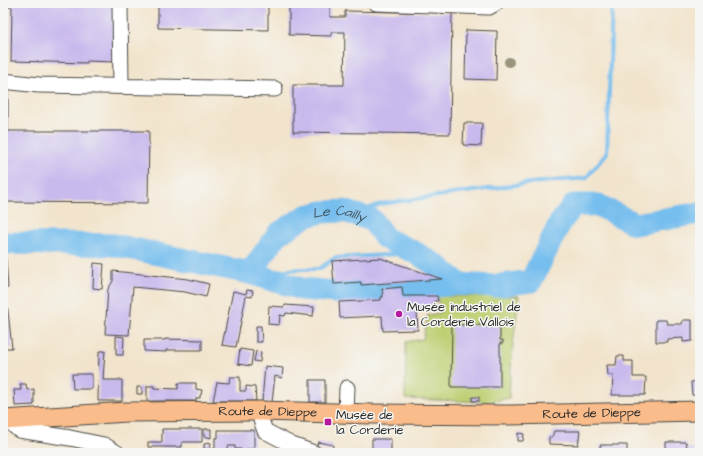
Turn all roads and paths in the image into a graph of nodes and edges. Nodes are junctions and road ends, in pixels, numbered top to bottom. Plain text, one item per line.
1 (120, 3) edge
2 (376, 3) edge
3 (496, 3) edge
4 (3, 81) edge
5 (121, 86) junction
6 (275, 89) dead end
7 (347, 388) dead end
8 (260, 411) junction
9 (700, 411) edge
10 (346, 413) junction
11 (5, 420) edge
12 (117, 453) edge
13 (314, 453) edge

1 - 5 street
2 - 3 street
4 - 5 street
5 - 6 street
7 - 10 street
8 - 10 main road, Route de Dieppe
8 - 11 main road, Route de Dieppe
8 - 13 street
9 - 10 main road, Route de Dieppe
11 - 12 street

